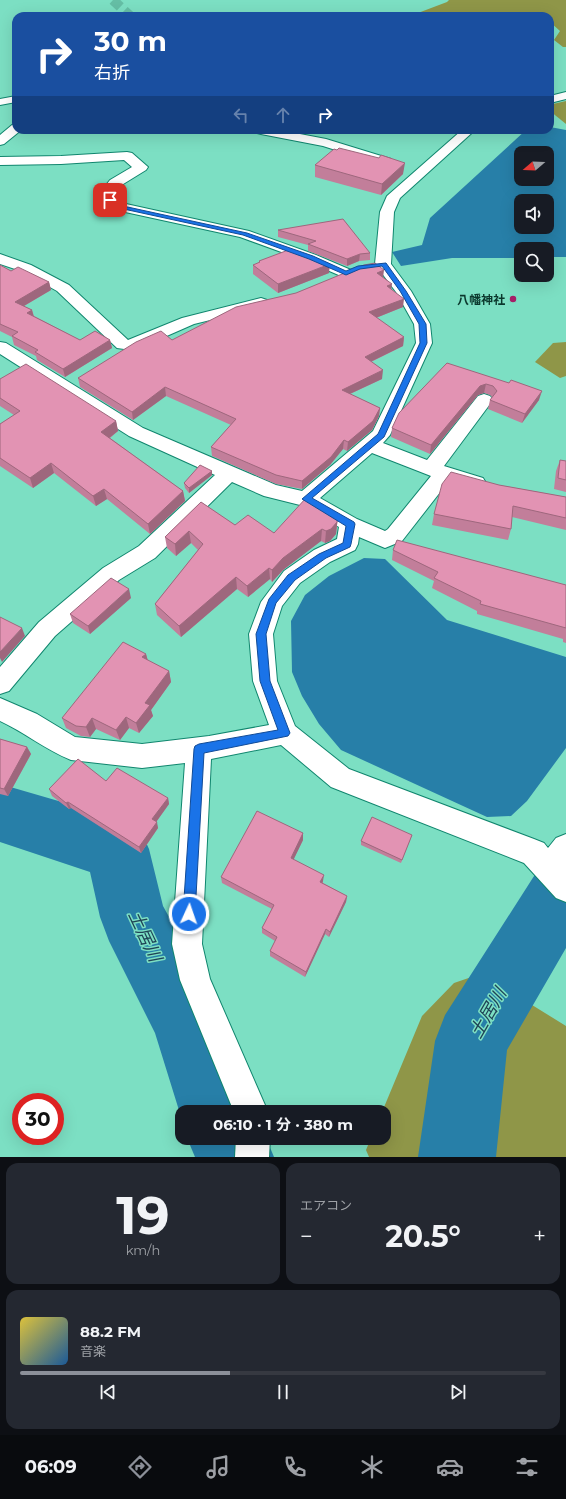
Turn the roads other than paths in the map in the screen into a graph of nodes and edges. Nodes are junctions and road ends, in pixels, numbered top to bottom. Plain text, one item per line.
1 (566, 95) edge
2 (554, 99) edge
3 (12, 100) edge
4 (0, 102) edge
5 (12, 131) edge
6 (281, 134) edge
7 (463, 134) edge
8 (0, 141) edge
9 (2, 164) edge
10 (409, 170) junction
11 (0, 259) edge
12 (365, 268) junction
13 (325, 282) edge
14 (274, 300) edge
15 (131, 345) junction
16 (0, 347) edge
17 (111, 358) edge
18 (484, 400) dead end
19 (369, 445) junction
20 (437, 472) junction
21 (229, 473) junction
22 (496, 488) edge
23 (306, 499) junction
24 (350, 524) junction
25 (0, 684) edge
26 (0, 709) edge
27 (285, 733) junction
28 (199, 749) junction
29 (566, 848) edge
30 (557, 878) edge
31 (249, 1105) edge
32 (253, 1145) edge
33 (252, 1157) edge

1 - 2 street
3 - 4 street
5 - 8 street
6 - 10 street
7 - 10 street
9 - 12 street
10 - 12 street
11 - 15 street
12 - 13 street
12 - 19 street
14 - 15 street
15 - 17 street
16 - 21 street
18 - 20 street
19 - 20 street
19 - 23 street
20 - 22 street
20 - 24 street
21 - 23 street
21 - 25 street
23 - 24 street
24 - 27 street
26 - 28 street
27 - 28 street
27 - 30 street
28 - 31 street
29 - 30 street
32 - 33 street

